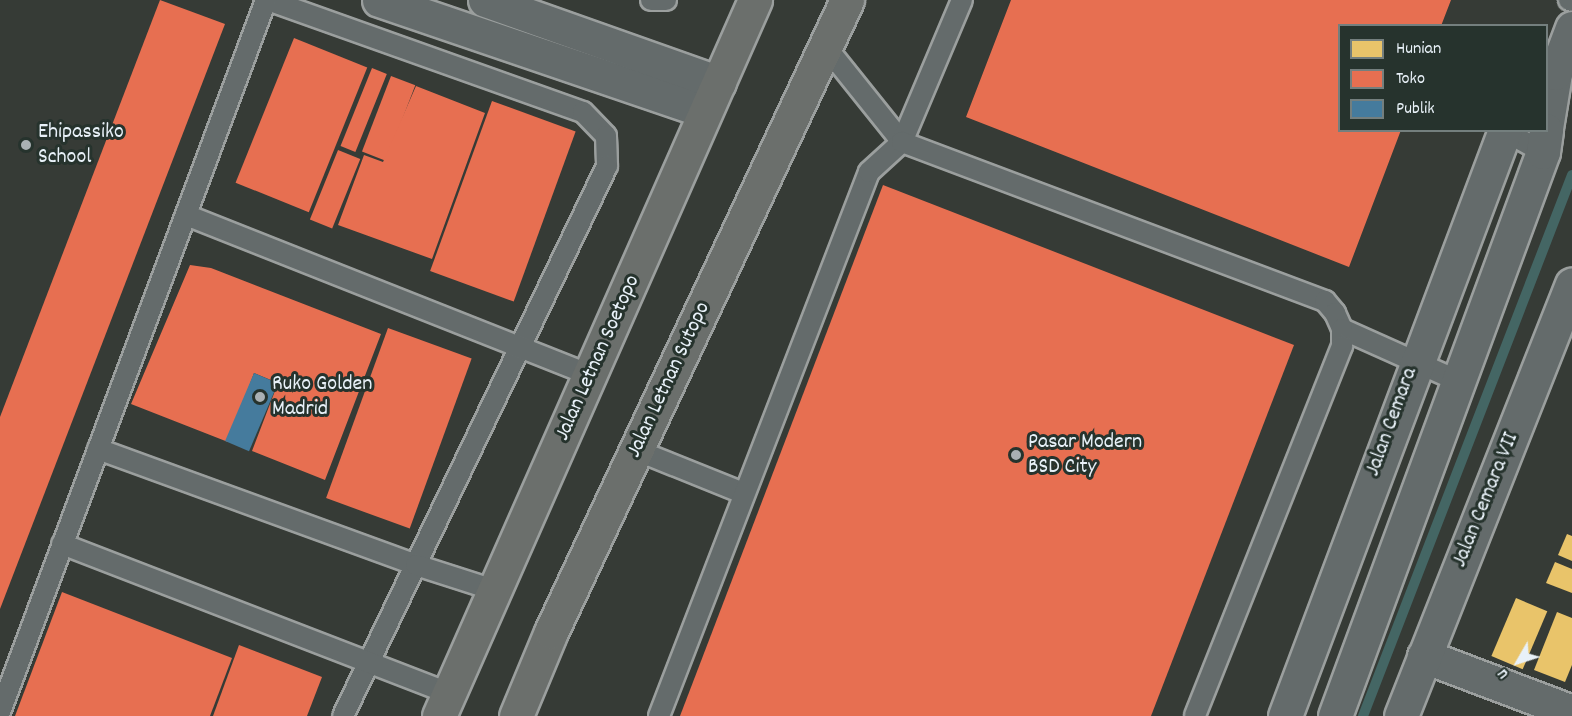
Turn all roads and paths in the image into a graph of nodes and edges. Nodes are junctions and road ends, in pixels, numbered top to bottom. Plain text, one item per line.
1 (267, 0) edge
2 (379, 0) edge
3 (485, 0) edge
4 (651, 0) edge
5 (666, 0) edge
6 (755, 0) edge
7 (847, 0) edge
8 (962, 0) edge
9 (1572, 28) edge
10 (826, 46) junction
11 (1551, 78) edge
12 (712, 97) junction
13 (1548, 108) edge
14 (1504, 132) edge
15 (1511, 132) edge
16 (1545, 137) edge
17 (902, 142) junction
18 (186, 215) junction
19 (1572, 285) edge
20 (1342, 329) junction
21 (521, 345) junction
22 (1416, 359) junction
23 (591, 375) junction
24 (1458, 381) junction
25 (98, 449) junction
26 (636, 450) junction
27 (743, 493) junction
28 (63, 544) junction
29 (416, 565) junction
30 (494, 590) junction
31 (1424, 656) junction
32 (368, 664) junction
33 (444, 704) edge
34 (0, 712) edge
35 (1572, 712) edge
36 (343, 716) edge
37 (516, 716) edge
38 (659, 716) edge
39 (1195, 716) edge
40 (1285, 716) edge
41 (1335, 716) edge
42 (1401, 716) edge

1 - 18 lane
1 - 21 lane
2 - 12 street
3 - 12 street
4 - 5 lane
6 - 12 main road, Jalan Letnan Soetopo
7 - 10 main road
8 - 17 lane
9 - 11 street
10 - 17 lane
10 - 26 main road, Jalan Letnan Sutopo
11 - 13 street
12 - 23 main road, Jalan Letnan Soetopo
14 - 22 street, Jalan Cemara
15 - 16 lane
16 - 24 street
17 - 20 lane
17 - 27 lane
18 - 21 lane
18 - 25 lane
19 - 31 street, Jalan Cemara VII
20 - 22 lane
20 - 39 lane
21 - 23 lane
21 - 29 lane
22 - 24 lane
22 - 40 street, Jalan Cemara
23 - 30 main road, Jalan Letnan Soetopo
24 - 41 street
25 - 28 lane
25 - 29 lane
26 - 27 lane
26 - 37 main road, Jalan Letnan Sutopo
27 - 38 lane
28 - 32 lane
28 - 34 lane
29 - 30 lane
29 - 32 lane
30 - 33 main road, Jalan Letnan Soetopo
31 - 35 street
31 - 42 street, Jalan Cemara VII
32 - 33 lane
32 - 36 lane

